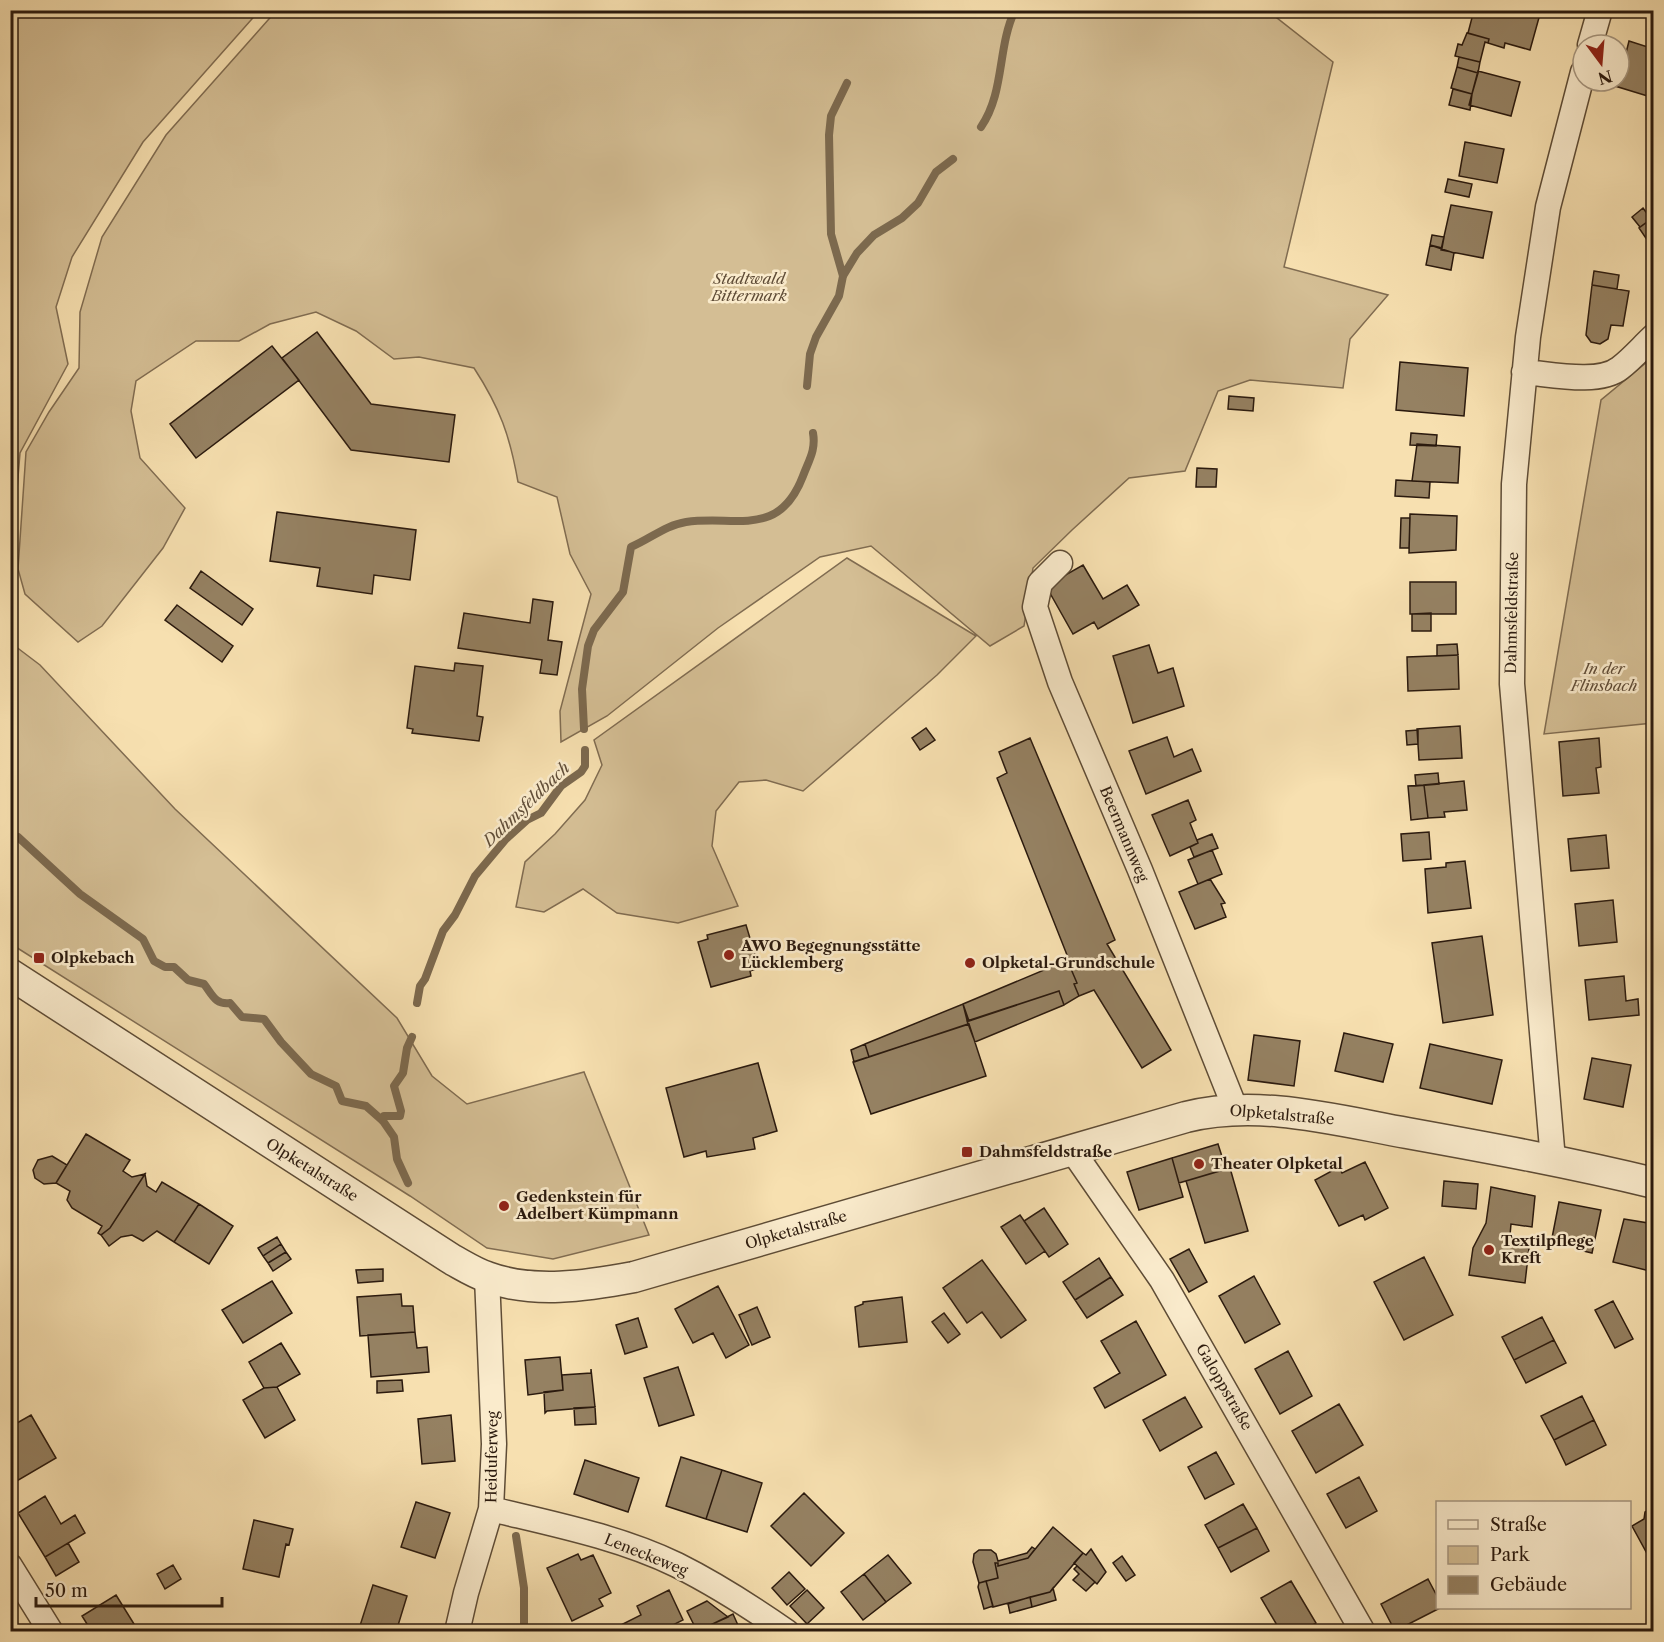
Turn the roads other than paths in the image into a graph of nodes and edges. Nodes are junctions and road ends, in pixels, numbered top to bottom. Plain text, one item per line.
1 (1600, 10) edge
2 (1593, 33) edge
3 (1578, 93) edge
4 (1653, 336) edge
5 (1524, 372) junction
6 (1060, 563) dead end
7 (10, 974) edge
8 (1234, 1108) junction
9 (1072, 1150) junction
10 (1553, 1160) junction
11 (1653, 1183) edge
12 (487, 1277) junction
13 (491, 1509) junction
14 (10, 1566) edge
15 (51, 1632) edge
16 (457, 1632) edge
17 (787, 1632) edge
18 (1363, 1632) edge

1 - 2 street
3 - 5 street, Dahmsfeldstraße
4 - 5 street
5 - 10 street, Dahmsfeldstraße
6 - 8 street, Beermannweg
7 - 12 street, Olpketalstraße
8 - 9 street, Olpketalstraße
8 - 10 street, Olpketalstraße
9 - 12 street, Olpketalstraße
9 - 18 street, Galoppstraße
10 - 11 street, Olpketalstraße
12 - 13 street, Heiduferweg
13 - 16 street, Heiduferweg
13 - 17 street, Leneckeweg
14 - 15 street

